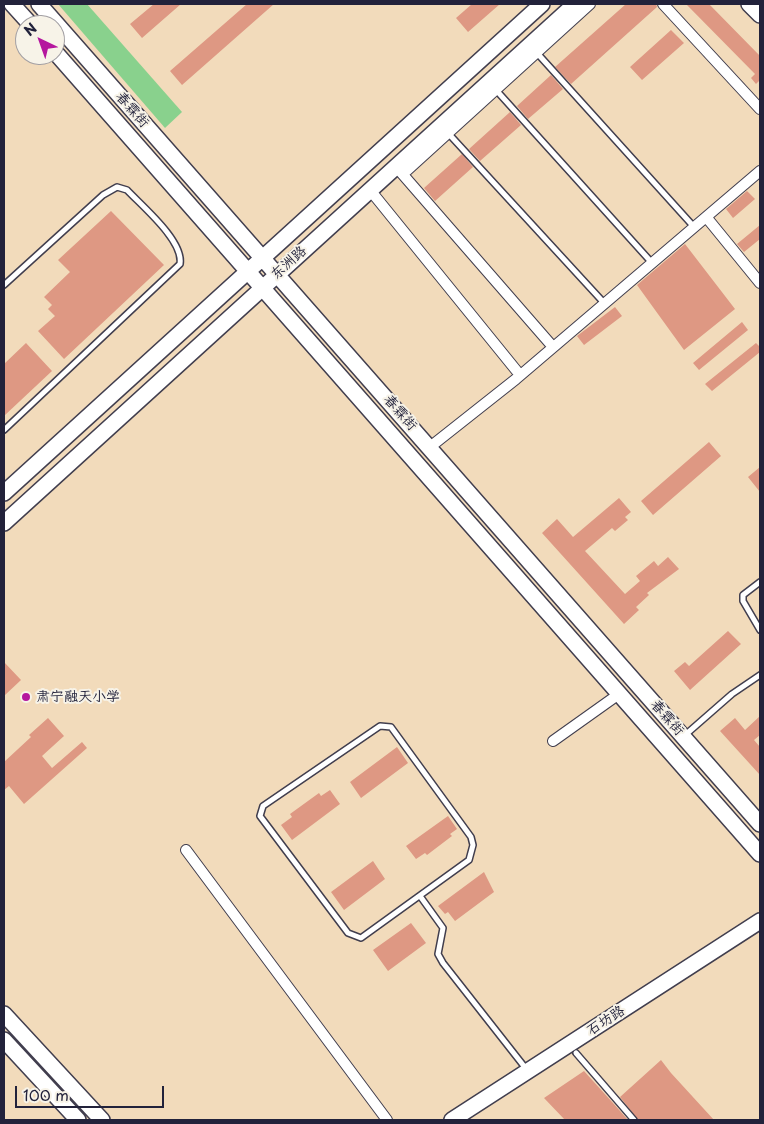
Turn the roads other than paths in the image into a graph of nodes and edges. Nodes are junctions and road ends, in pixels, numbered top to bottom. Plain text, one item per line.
1 (12, 4) edge
2 (39, 4) edge
3 (542, 4) edge
4 (575, 4) edge
5 (590, 4) edge
6 (663, 4) edge
7 (749, 4) edge
8 (22, 15) edge
9 (760, 15) edge
10 (536, 52) junction
11 (65, 63) edge
12 (496, 89) junction
13 (760, 109) edge
14 (448, 133) junction
15 (399, 170) junction
16 (760, 171) edge
17 (370, 190) junction
18 (707, 218) junction
19 (695, 228) junction
20 (263, 258) junction
21 (653, 264) junction
22 (248, 272) junction
23 (277, 274) junction
24 (760, 283) edge
25 (4, 285) edge
26 (262, 288) junction
27 (605, 304) junction
28 (553, 347) junction
29 (520, 375) junction
30 (4, 430) edge
31 (430, 447) junction
32 (4, 493) edge
33 (4, 523) edge
34 (760, 582) edge
35 (760, 630) edge
36 (760, 675) edge
37 (620, 694) junction
38 (683, 736) junction
39 (553, 741) dead end
40 (760, 824) edge
41 (186, 850) dead end
42 (760, 854) edge
43 (420, 896) junction
44 (760, 921) edge
45 (760, 934) edge
46 (4, 1014) edge
47 (4, 1040) edge
48 (576, 1053) junction
49 (528, 1072) junction
50 (78, 1120) edge
51 (102, 1120) edge
52 (387, 1120) edge
53 (452, 1120) edge
54 (472, 1120) edge
55 (634, 1120) edge

1 - 8 street
2 - 20 street, 春霖街
3 - 20 street, 东洲路
4 - 15 street, 东洲路
5 - 10 street
6 - 13 street
7 - 9 street
10 - 12 street
10 - 19 lane
11 - 22 street, 春霖街
12 - 14 street
12 - 21 lane
14 - 15 street
14 - 27 lane
15 - 17 street, 东洲路
15 - 28 street
16 - 18 street
17 - 23 street, 东洲路
17 - 29 street
18 - 19 street
18 - 24 street
19 - 21 street
20 - 22 street, 东洲路
20 - 23 street, 春霖街
21 - 27 street
22 - 26 street, 春霖街
22 - 32 street, 东洲路
23 - 26 street, 东洲路
23 - 31 street, 春霖街
25 - 30 lane
26 - 33 street, 东洲路
26 - 37 street, 春霖街
27 - 28 street
28 - 29 street
29 - 31 street
31 - 38 street, 春霖街
34 - 35 lane
36 - 38 lane
37 - 39 street
37 - 42 street, 春霖街
38 - 40 street, 春霖街
41 - 52 street
43 - 43 lane
43 - 49 lane
44 - 49 street, 石坊路
45 - 48 street, 石坊路
46 - 51 street
47 - 50 street
48 - 54 street, 石坊路
48 - 55 lane
49 - 53 street, 石坊路

